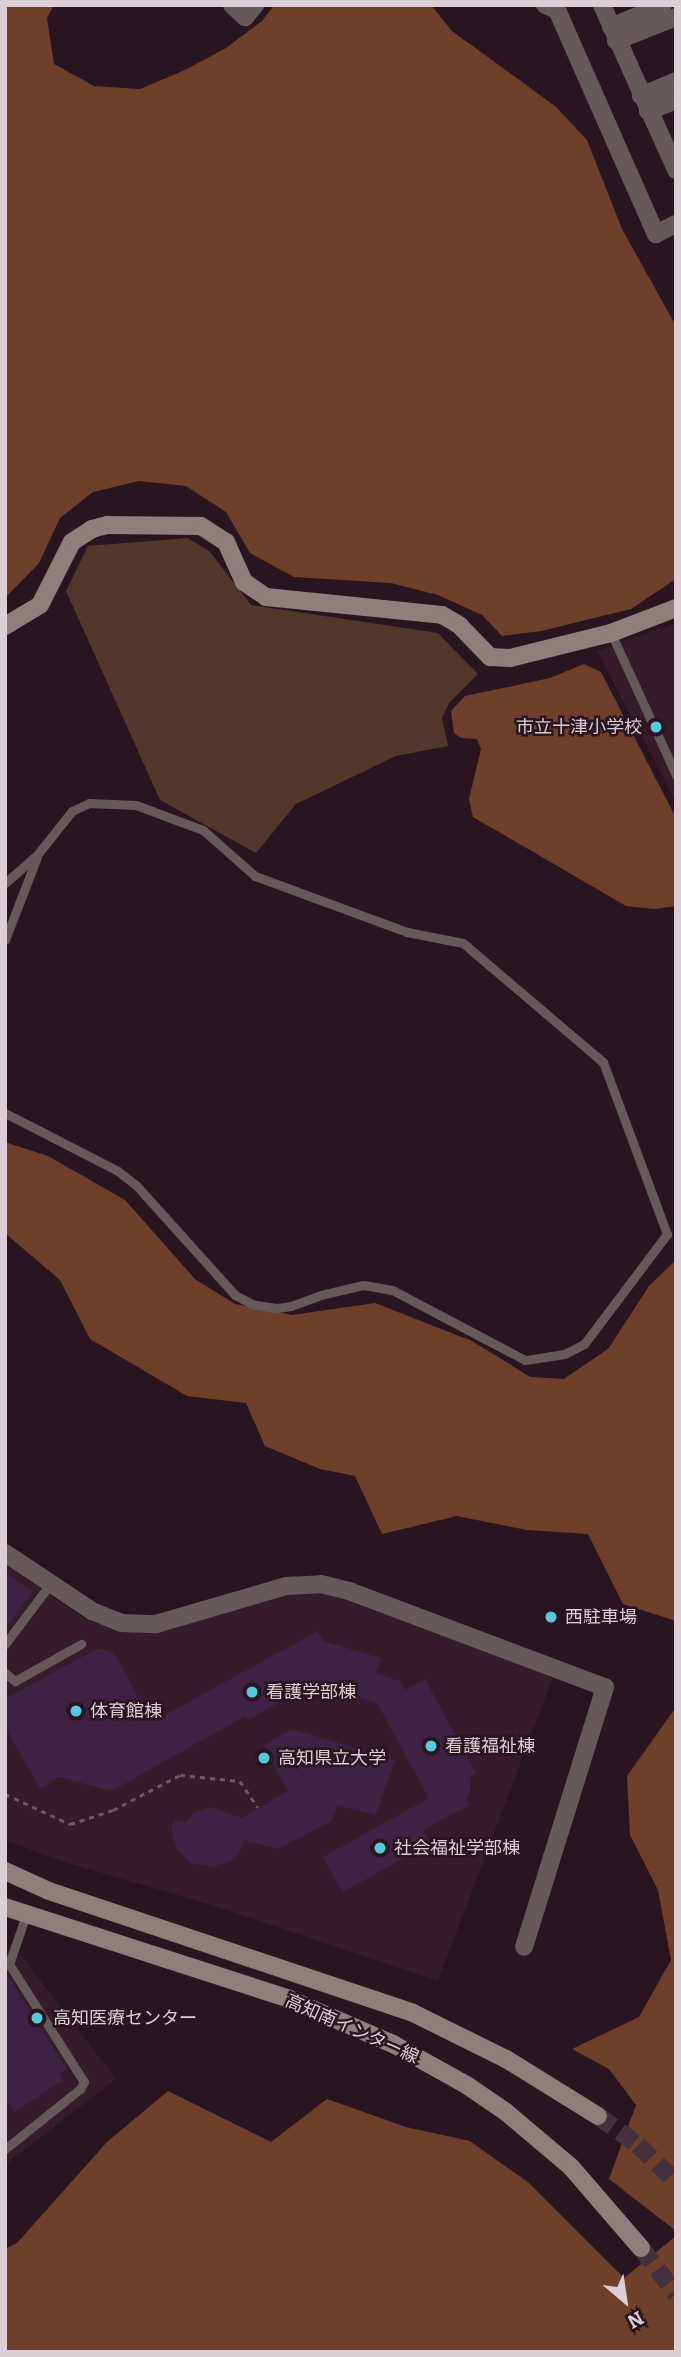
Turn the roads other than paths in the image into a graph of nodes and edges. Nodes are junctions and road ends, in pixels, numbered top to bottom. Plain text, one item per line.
1 (232, 5) edge
2 (255, 5) edge
3 (545, 5) edge
4 (602, 5) edge
5 (663, 5) edge
6 (676, 18) edge
7 (614, 34) junction
8 (676, 81) edge
9 (676, 100) edge
10 (644, 103) junction
11 (675, 167) edge
12 (676, 224) edge
13 (676, 608) edge
14 (5, 626) edge
15 (611, 633) junction
16 (676, 775) edge
17 (37, 856) junction
18 (5, 883) edge
19 (17, 903) junction
20 (5, 909) edge
21 (5, 940) edge
22 (5, 1113) edge
23 (5, 1553) edge
24 (51, 1583) junction
25 (5, 1644) edge
26 (81, 1644) dead end
27 (5, 1673) edge
28 (5, 1871) edge
29 (5, 1907) edge
30 (26, 1915) junction
31 (524, 1948) dead end
32 (598, 2116) tunnel mouth
33 (5, 2149) edge
34 (641, 2248) tunnel mouth

1 - 2 street
3 - 12 street
4 - 7 street
5 - 7 street
6 - 7 street
7 - 10 street
8 - 10 street
9 - 10 street
10 - 11 street
13 - 15 main road
14 - 15 main road
15 - 16 lane
17 - 18 lane
17 - 19 lane
17 - 22 lane
19 - 20 lane
19 - 21 lane
23 - 24 street
24 - 25 lane
24 - 31 street
26 - 27 lane
28 - 32 main road, 高知南インター線
29 - 30 main road, 高知南インター線
30 - 33 lane
30 - 34 main road, 高知南インター線

